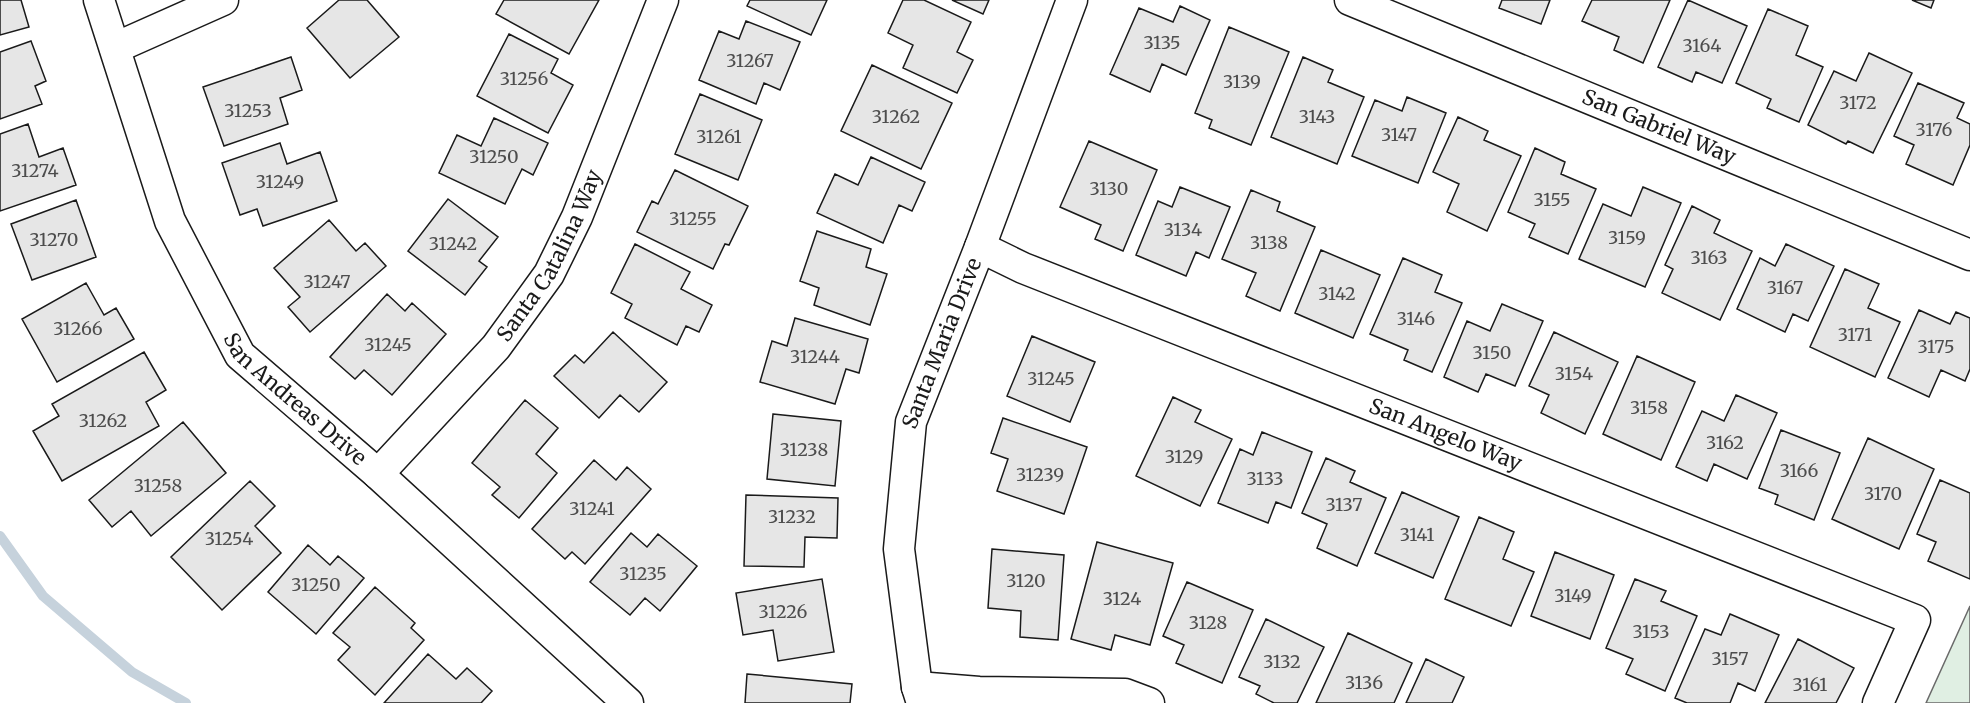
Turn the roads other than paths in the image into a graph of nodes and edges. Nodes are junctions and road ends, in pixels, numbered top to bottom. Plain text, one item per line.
1 (99, 0) edge
2 (223, 0) edge
3 (663, 0) edge
4 (1072, 0) edge
5 (1350, 0) edge
6 (115, 48) junction
7 (980, 247) junction
8 (1970, 255) edge
9 (378, 474) junction
10 (919, 695) edge
11 (628, 703) edge
12 (1149, 703) edge
13 (1878, 703) edge

1 - 6 street, San Andreas Drive
2 - 6 street
3 - 9 street, Santa Catalina Way
4 - 7 street, Santa Maria Drive
5 - 8 street, San Gabriel Way
6 - 9 street, San Andreas Drive
7 - 10 street, Santa Maria Drive
7 - 13 street, San Angelo Way
9 - 11 street, San Andreas Drive
10 - 12 street

